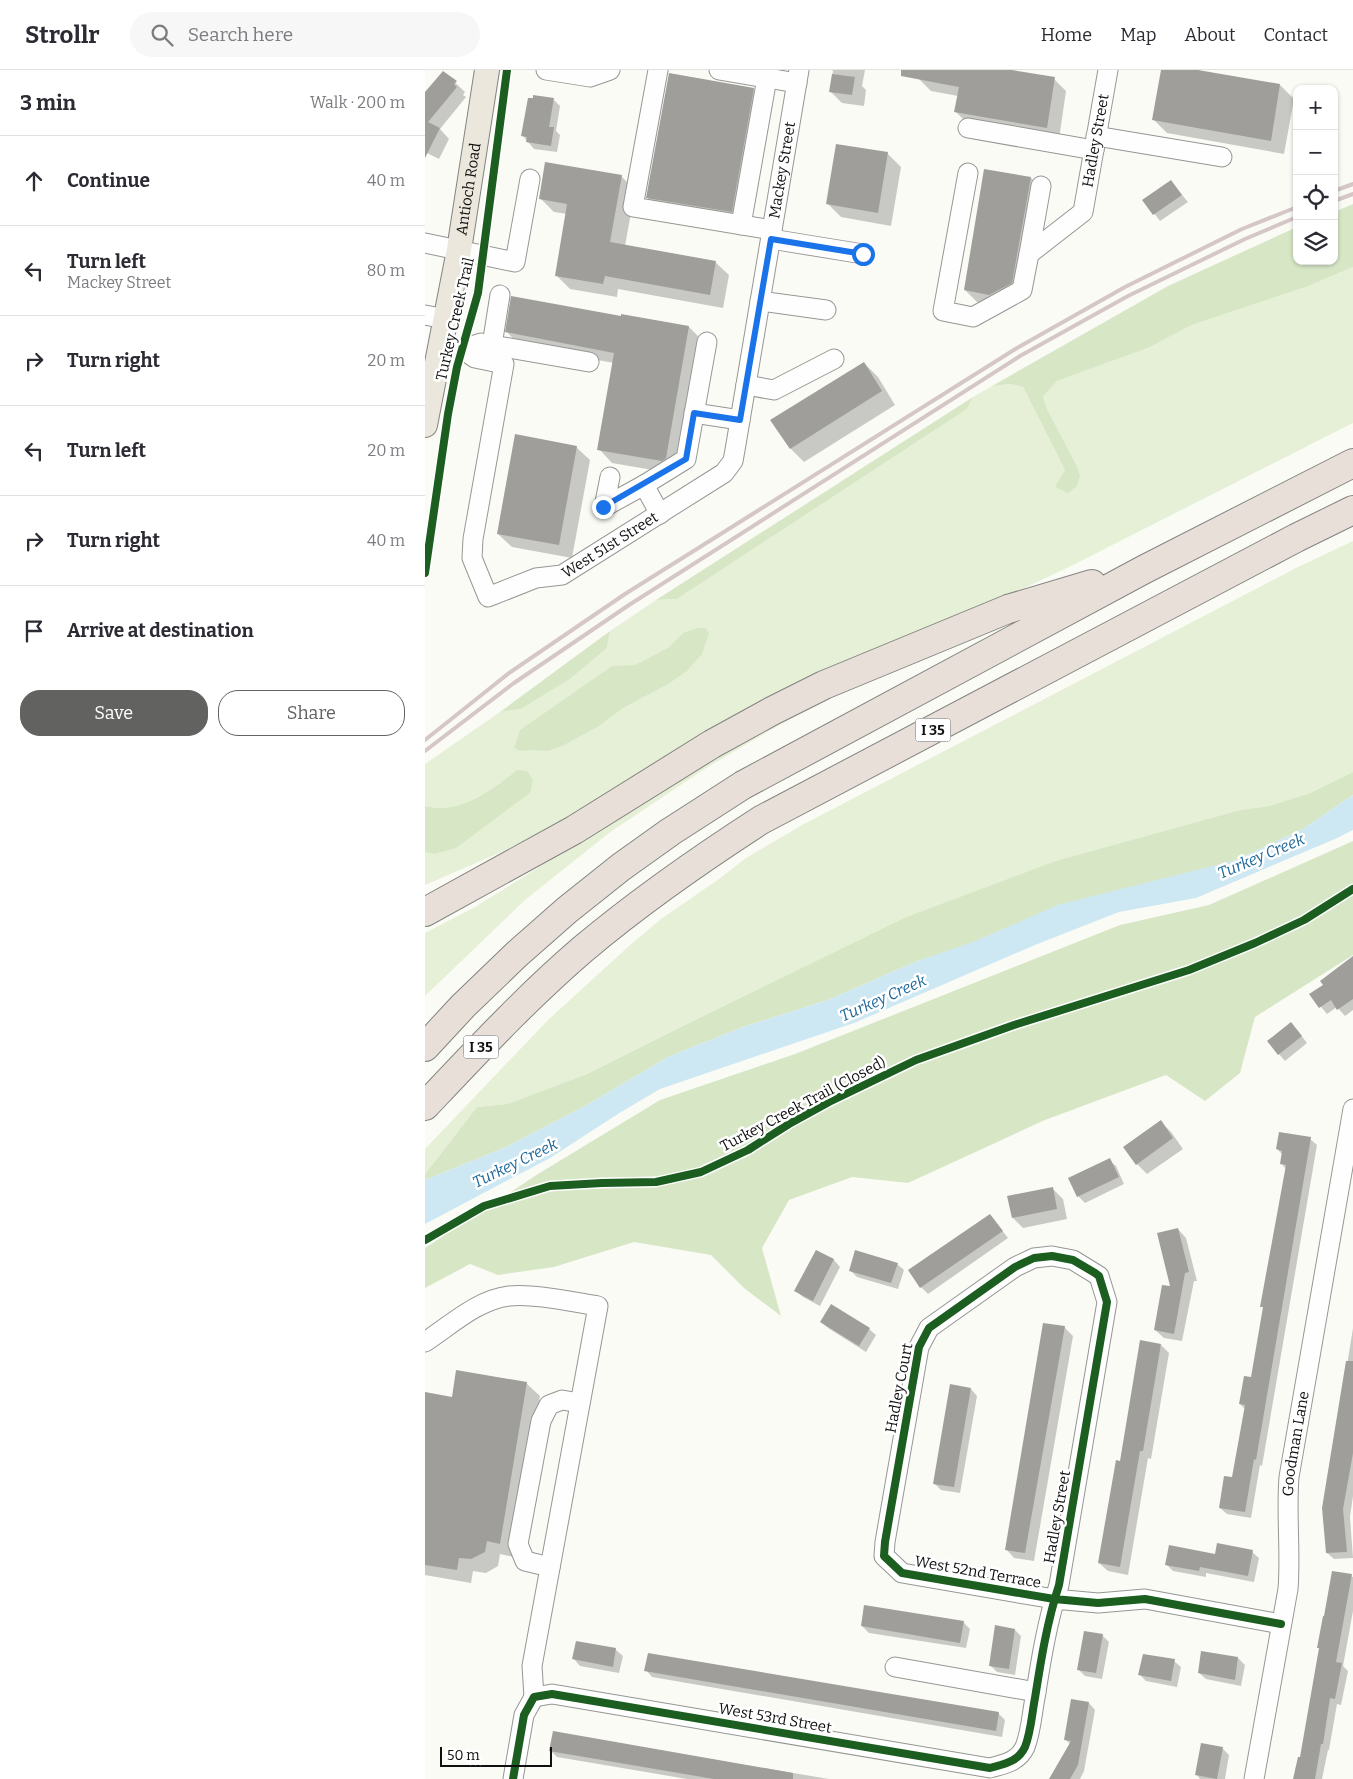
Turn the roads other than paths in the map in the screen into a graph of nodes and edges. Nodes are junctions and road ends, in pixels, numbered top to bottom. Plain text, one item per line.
1 (487, 70) edge
2 (546, 70) edge
3 (610, 70) edge
4 (658, 70) edge
5 (719, 70) edge
6 (1108, 70) edge
7 (798, 76) edge
8 (767, 78) junction
9 (968, 128) dead end
10 (1095, 143) junction
11 (1222, 157) dead end
12 (968, 173) dead end
13 (530, 179) dead end
14 (1041, 186) dead end
15 (741, 225) junction
16 (772, 234) junction
17 (425, 243) edge
18 (459, 250) junction
19 (863, 254) dead end
20 (1029, 254) junction
21 (500, 295) dead end
22 (760, 301) junction
23 (826, 310) dead end
24 (435, 317) edge
25 (707, 342) dead end
26 (492, 345) junction
27 (451, 347) junction
28 (834, 359) dead end
29 (589, 362) dead end
30 (746, 385) junction
31 (694, 413) junction
32 (740, 420) junction
33 (425, 425) edge
34 (1353, 462) edge
35 (724, 473) joint
36 (610, 476) dead end
37 (644, 485) junction
38 (1353, 510) edge
39 (660, 514) junction
40 (1145, 569) junction
41 (429, 907) edge
42 (431, 1040) edge
43 (425, 1106) edge
44 (1353, 1109) edge
45 (1095, 1273) joint
46 (425, 1342) edge
47 (580, 1403) junction
48 (884, 1556) joint
49 (551, 1566) junction
50 (1054, 1599) junction
51 (1281, 1624) junction
52 (895, 1667) dead end
53 (1036, 1692) junction
54 (535, 1697) junction
55 (1011, 1762) joint
56 (513, 1779) edge
57 (1254, 1779) edge

1 - 18 main road, Antioch Road
2 - 3 street
4 - 15 street
5 - 8 street
6 - 10 street, Hadley Street
7 - 8 street
7 - 16 street, Mackey Street
8 - 15 street
9 - 10 street
10 - 11 street
10 - 20 street, Hadley Street
12 - 20 street
13 - 18 street
14 - 20 street
15 - 16 street
16 - 19 street
16 - 22 street, Mackey Street
17 - 18 street
18 - 24 main road, Antioch Road
21 - 26 street
22 - 23 street
22 - 30 street, Mackey Street
24 - 27 main road, Antioch Road
25 - 31 street
26 - 27 street
26 - 29 street
27 - 33 main road, Antioch Road
27 - 39 street, West 51st Street
28 - 30 street
30 - 32 street, Mackey Street
31 - 32 street
31 - 37 street
32 - 35 street, Mackey Street
34 - 40 highway, I 35
35 - 39 street, West 51st Street
36 - 37 street
37 - 39 street
38 - 43 highway, I 35
40 - 41 highway
40 - 42 highway, I 35
44 - 51 street, Goodman Lane
45 - 48 street, Hadley Court
45 - 50 street, Hadley Street
46 - 47 street
47 - 49 street
47 - 49 street
48 - 50 street, West 52nd Terrace
49 - 54 street
50 - 51 street, West 52nd Terrace
50 - 53 street, Hadley Street
51 - 57 street, Goodman Lane
52 - 53 street
53 - 55 street, Hadley Street
54 - 55 street, West 53rd Street
54 - 56 street

